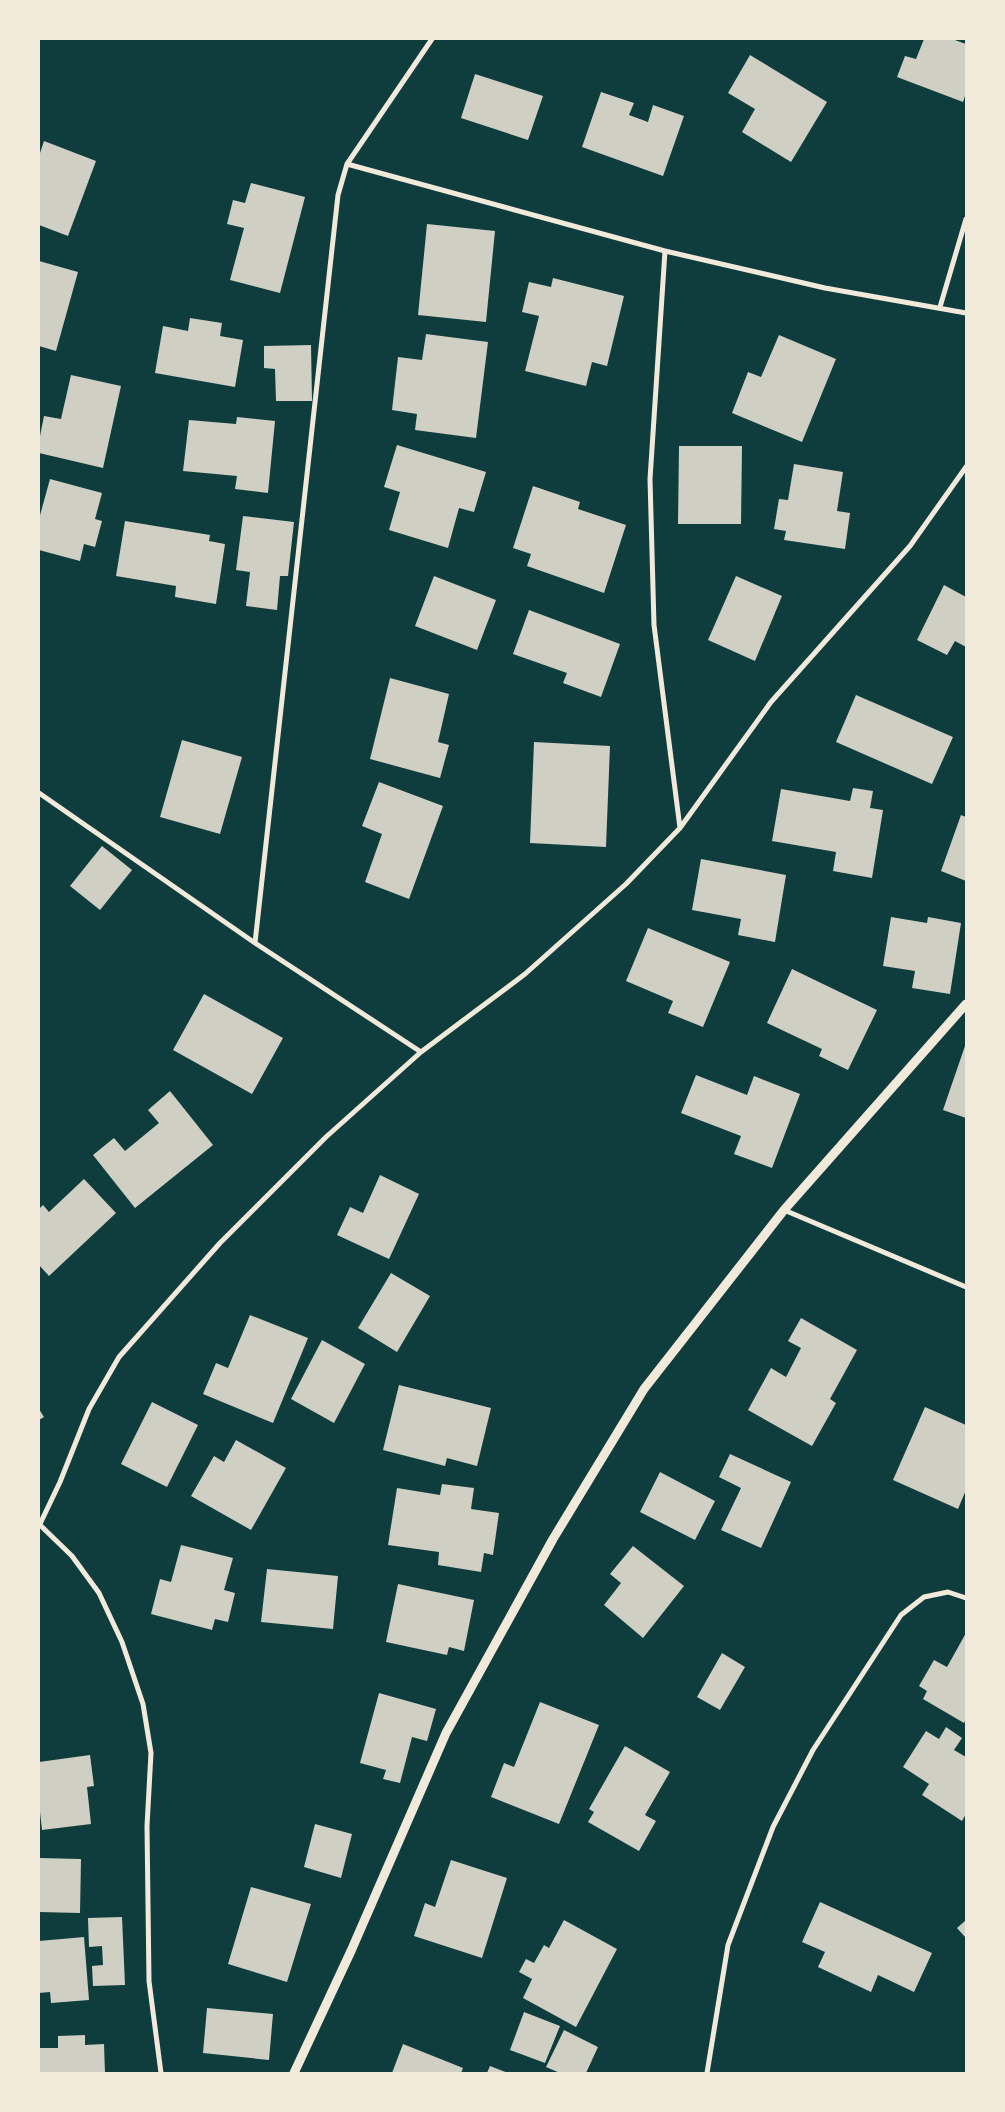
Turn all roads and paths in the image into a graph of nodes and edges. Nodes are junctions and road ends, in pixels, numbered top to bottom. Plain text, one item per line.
1 (432, 39) edge
2 (347, 164) junction
3 (966, 218) edge
4 (665, 251) junction
5 (940, 307) junction
6 (966, 313) edge
7 (966, 467) edge
8 (39, 793) edge
9 (680, 828) junction
10 (255, 943) junction
11 (966, 1004) edge
12 (421, 1052) junction
13 (784, 1210) junction
14 (966, 1287) edge
15 (39, 1526) edge
16 (966, 1598) edge
17 (161, 2073) edge
18 (294, 2073) edge
19 (706, 2073) edge

1 - 2 street
2 - 4 street
2 - 10 street
3 - 5 street
4 - 5 street
4 - 9 street
5 - 6 street
7 - 9 street
8 - 10 street
9 - 12 street
10 - 12 street
11 - 13 street
12 - 15 street
13 - 14 street
13 - 18 street
15 - 17 street
16 - 19 street

